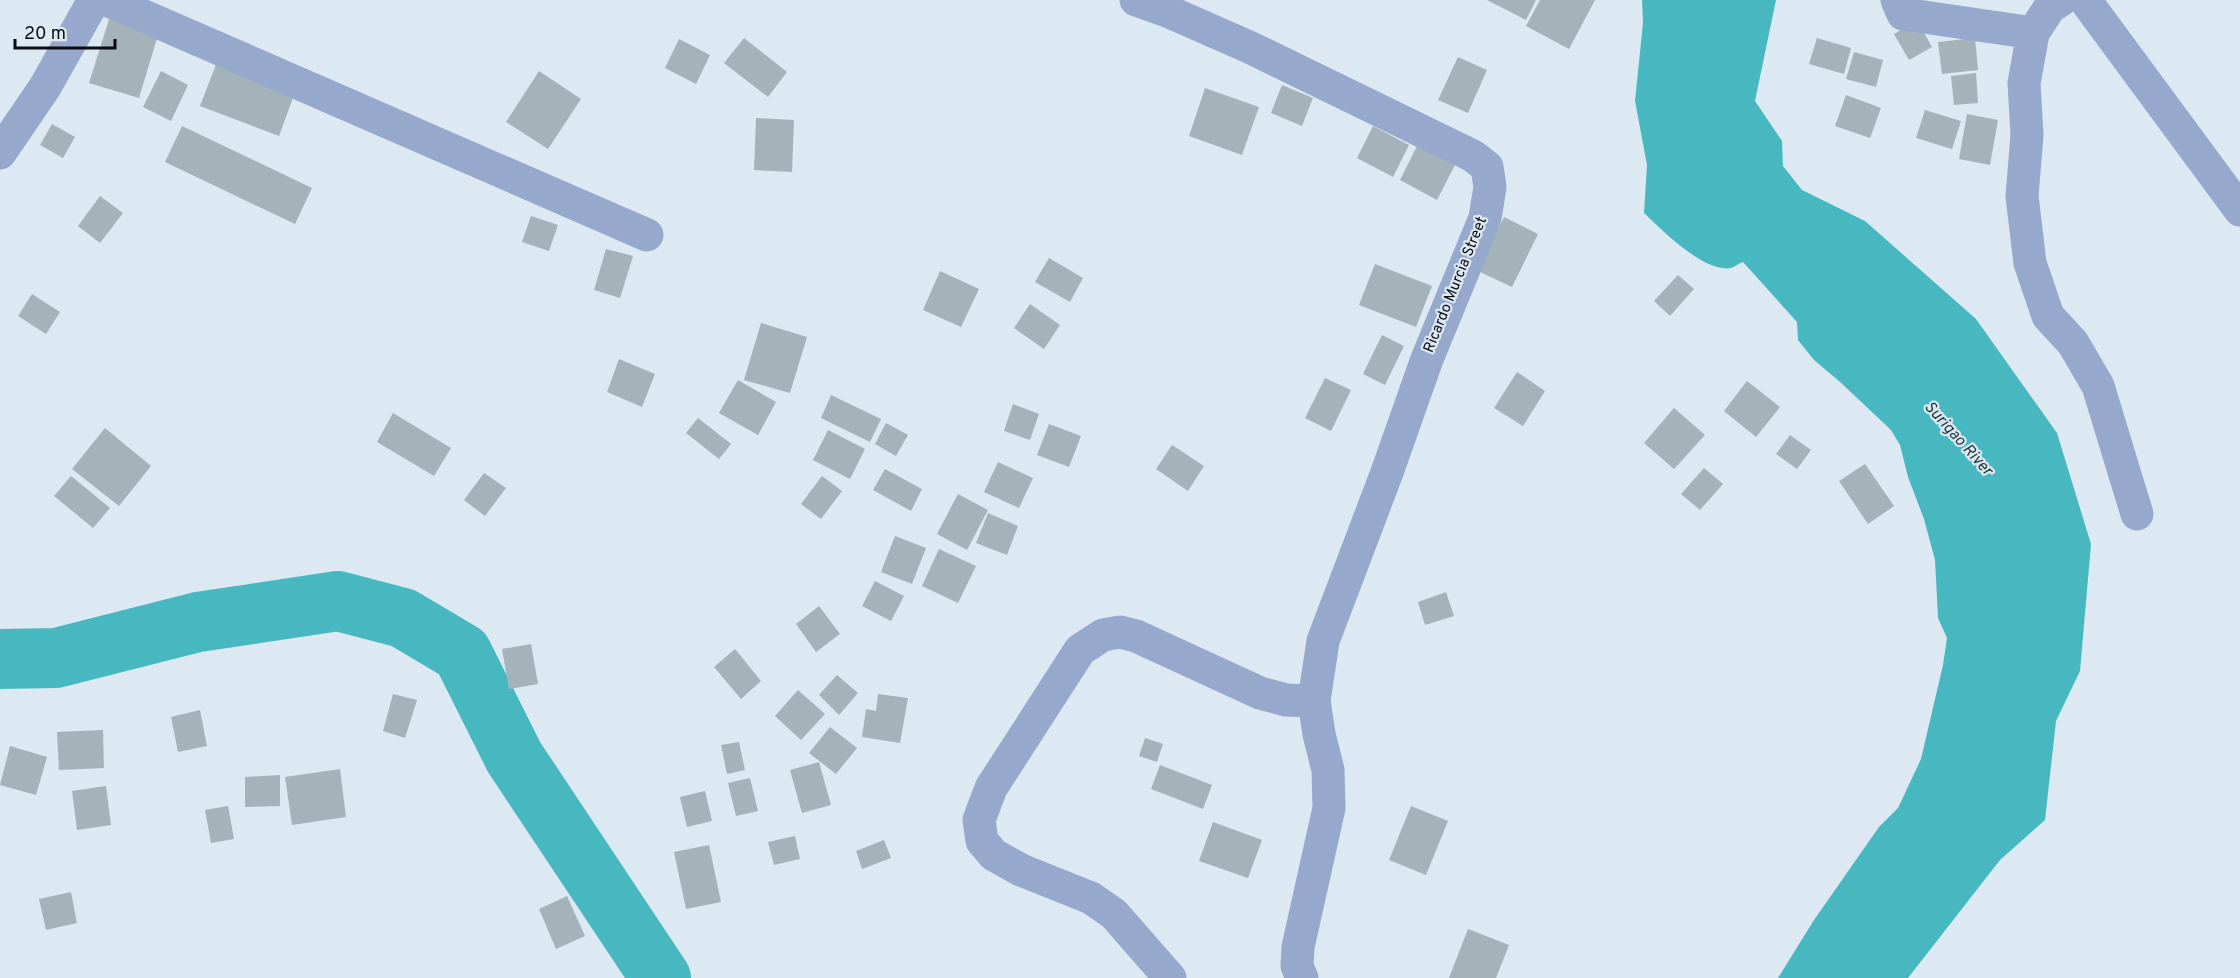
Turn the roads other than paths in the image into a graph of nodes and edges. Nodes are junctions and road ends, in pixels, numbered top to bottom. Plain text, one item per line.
1 (94, 0) edge
2 (107, 0) edge
3 (1136, 0) edge
4 (1897, 0) edge
5 (2061, 0) edge
6 (2085, 0) edge
7 (2033, 33) junction
8 (0, 153) edge
9 (2240, 210) edge
10 (647, 235) dead end
11 (2137, 514) dead end
12 (1314, 701) junction
13 (1170, 978) edge
14 (1302, 978) edge

1 - 8 street
2 - 10 street
3 - 12 street, Ricardo Murcia Street
4 - 7 street
5 - 7 street
6 - 9 street
7 - 11 street
12 - 13 street
12 - 14 street

